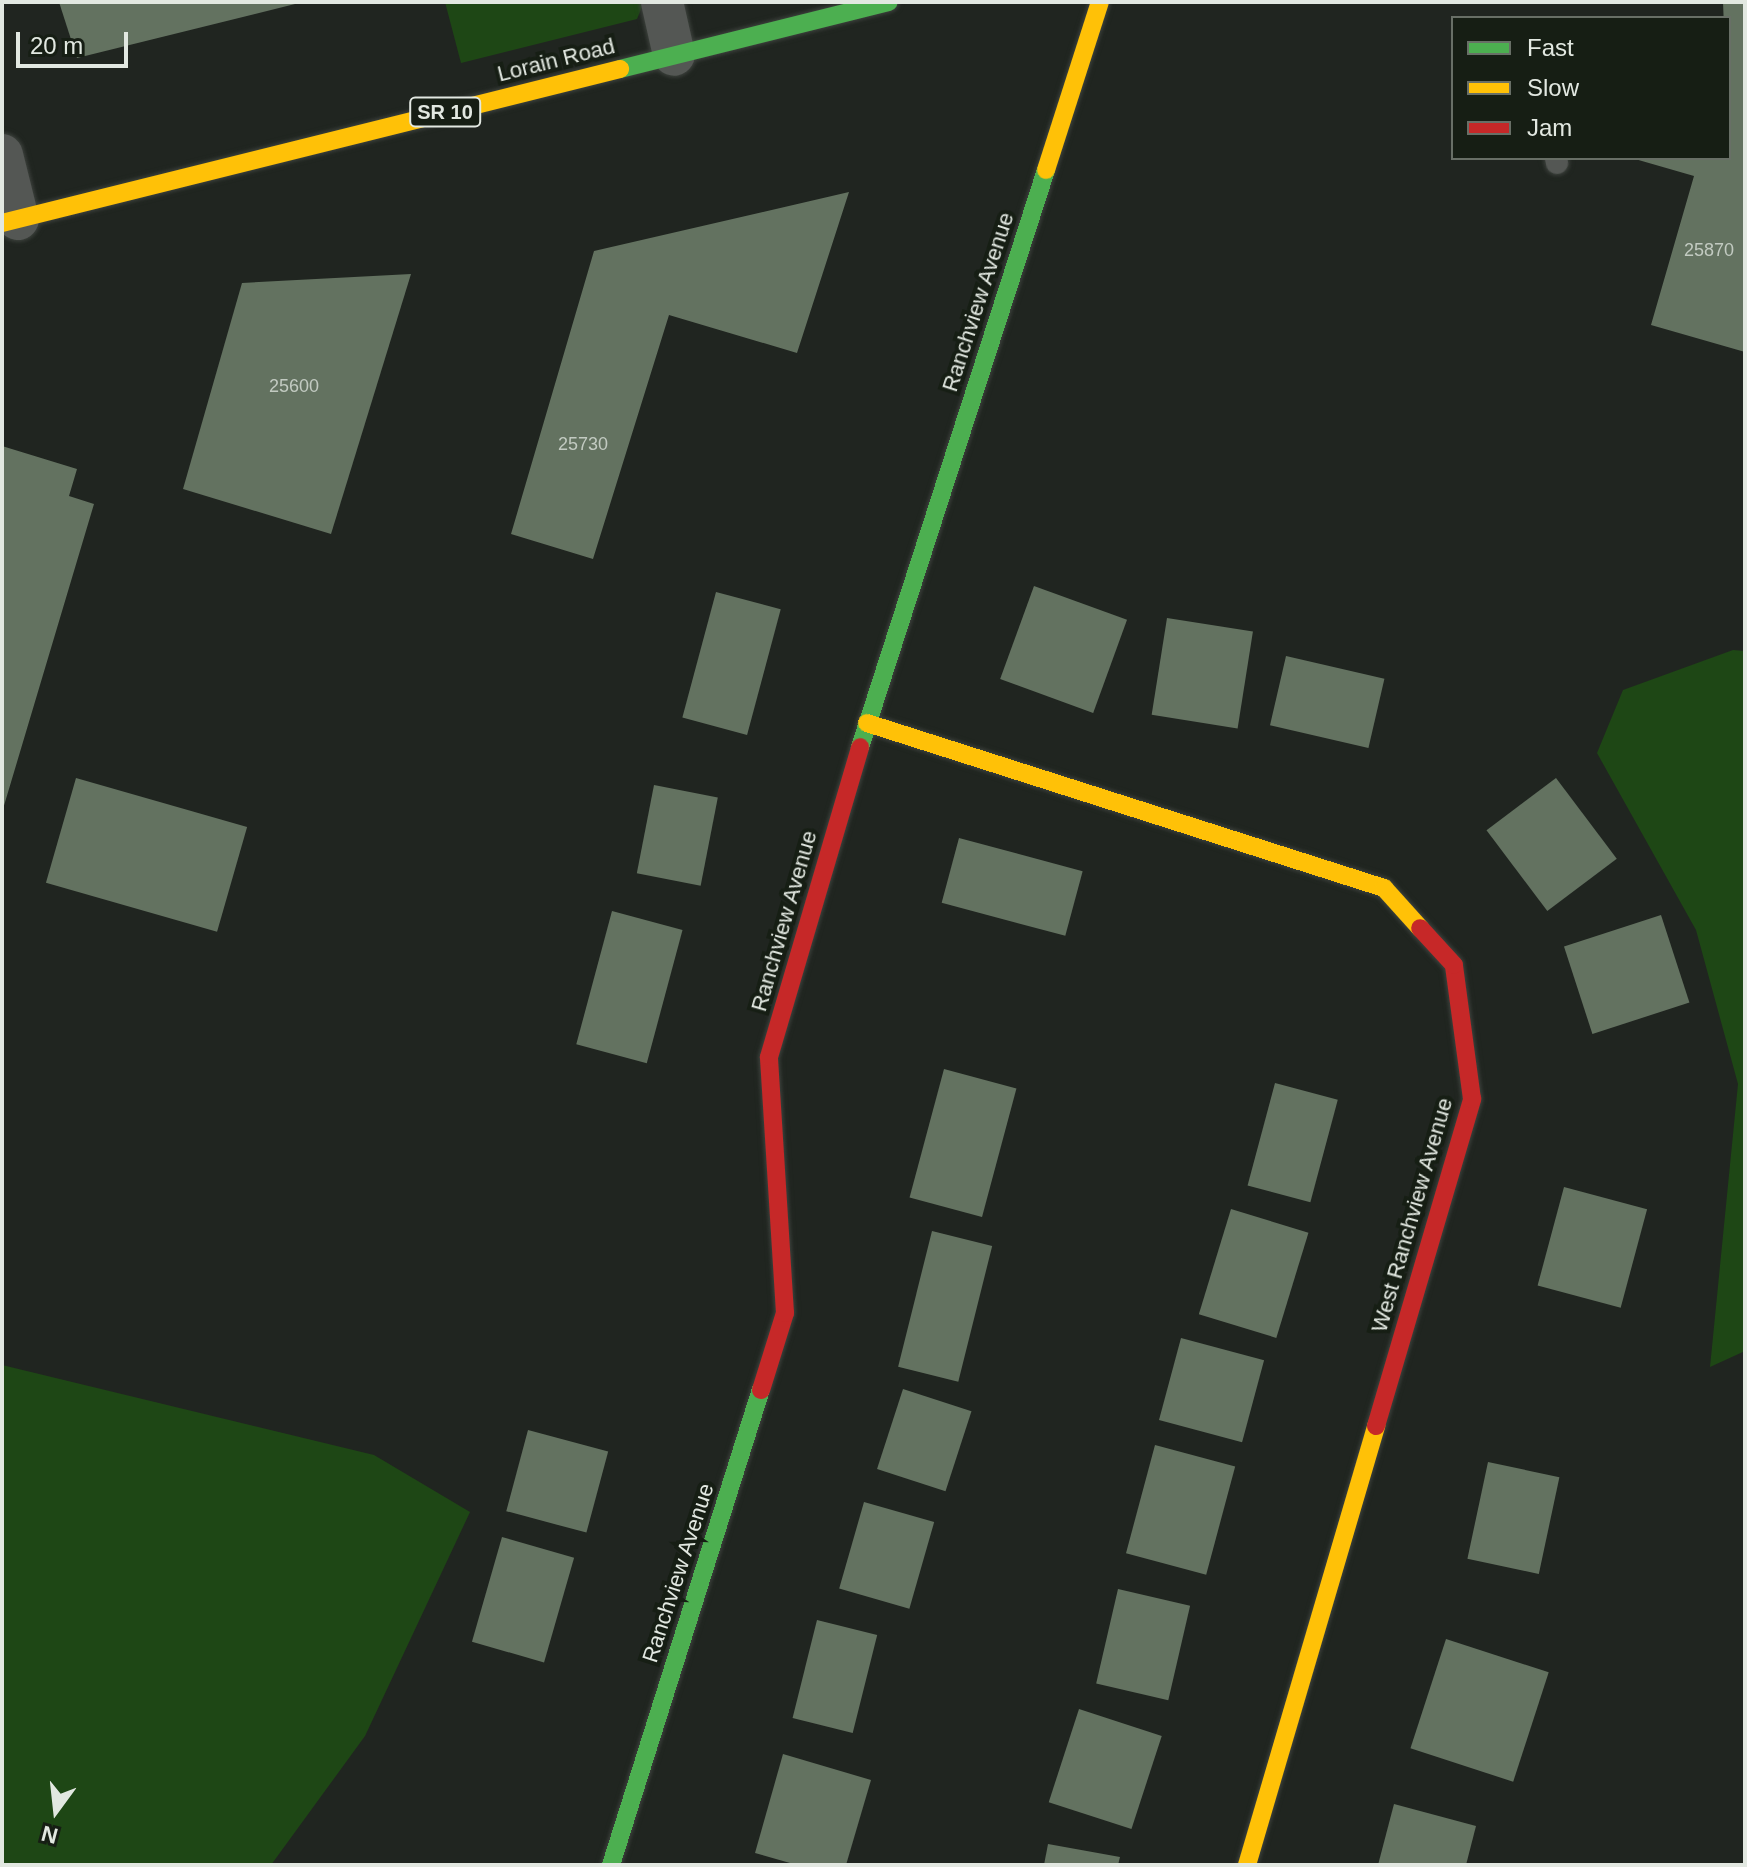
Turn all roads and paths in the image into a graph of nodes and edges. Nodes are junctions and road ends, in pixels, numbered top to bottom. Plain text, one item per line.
1 (662, 2) edge
2 (889, 2) edge
3 (1100, 2) edge
4 (674, 55) junction
5 (2, 155) edge
6 (10, 221) edge
7 (867, 723) junction
8 (611, 1865) edge
9 (1247, 1865) edge

1 - 4 street
2 - 4 street, Lorain Road / SR 10
3 - 7 street, Ranchview Avenue
4 - 6 street, Lorain Road / SR 10
5 - 6 street
7 - 8 street, Ranchview Avenue
7 - 9 street, West Ranchview Avenue

